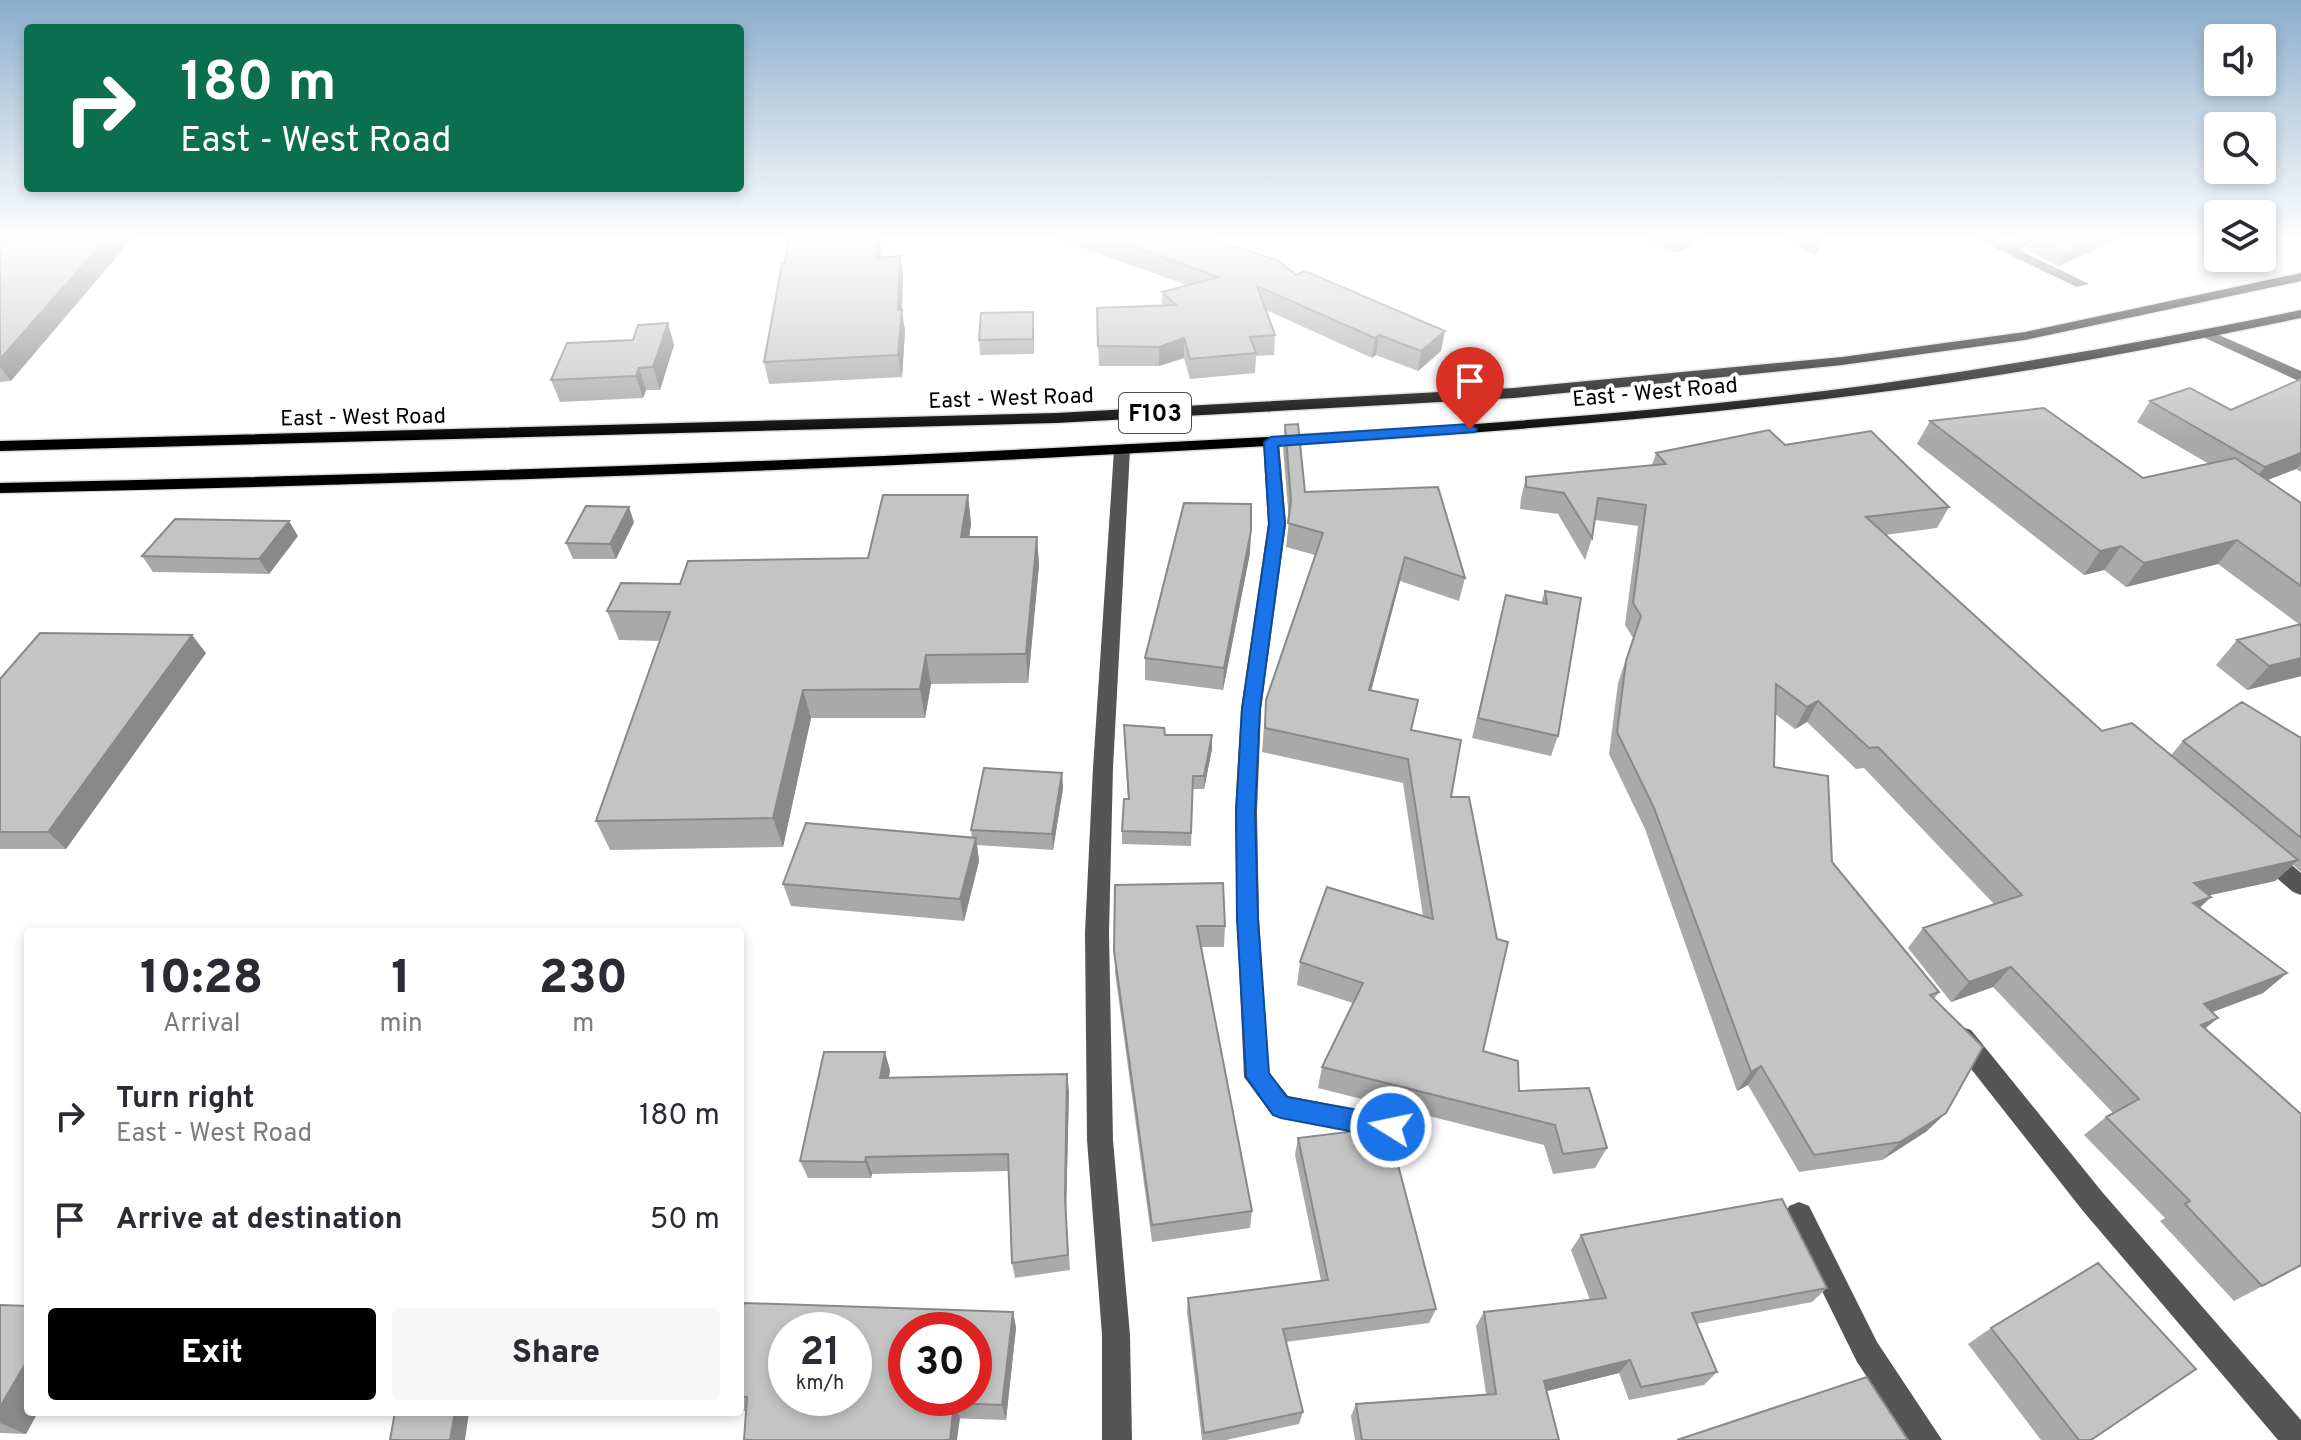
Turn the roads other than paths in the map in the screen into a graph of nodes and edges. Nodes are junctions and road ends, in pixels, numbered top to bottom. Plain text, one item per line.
1 (2164, 306) edge
2 (2301, 314) edge
3 (2210, 335) junction
4 (2301, 377) edge
5 (1271, 442) junction
6 (0, 446) edge
7 (1122, 450) junction
8 (0, 488) edge
9 (2244, 838) edge
10 (2301, 886) edge
11 (1944, 1015) edge
12 (1391, 1127) edge
13 (1799, 1216) dead end
14 (1117, 1440) edge
15 (1927, 1440) edge
16 (2298, 1440) edge

1 - 6 main road, East - West Road / F103
2 - 3 main road, East - West Road / F103
3 - 4 street
3 - 5 main road, East - West Road / F103
5 - 7 main road, East - West Road / F103
5 - 12 street
7 - 8 main road, East - West Road / F103
7 - 14 street
9 - 10 street
11 - 16 street
13 - 15 street

